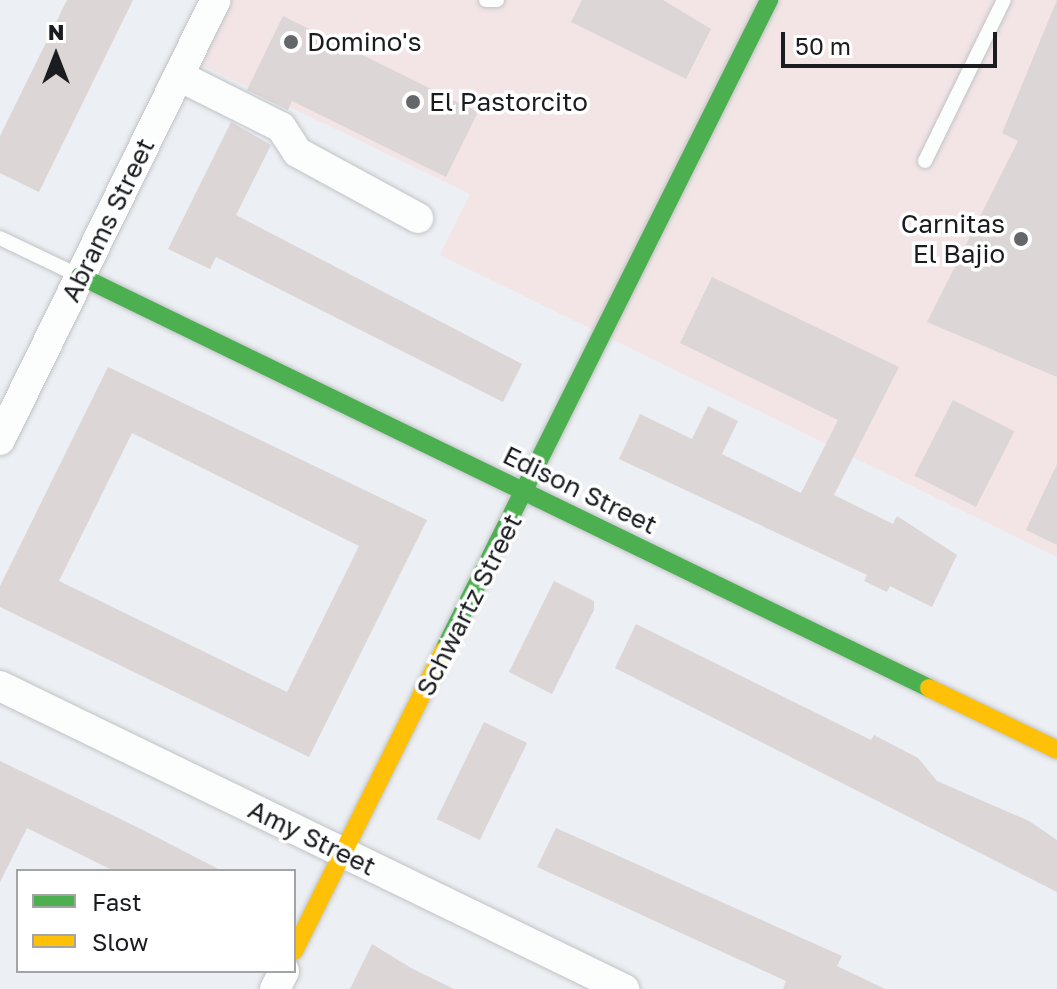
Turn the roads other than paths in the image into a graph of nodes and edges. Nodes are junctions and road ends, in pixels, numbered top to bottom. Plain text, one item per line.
1 (216, 0) edge
2 (486, 0) edge
3 (497, 0) edge
4 (769, 0) edge
5 (1004, 0) edge
6 (179, 76) junction
7 (925, 161) dead end
8 (418, 218) dead end
9 (0, 238) edge
10 (80, 276) junction
11 (0, 440) edge
12 (526, 492) junction
13 (0, 686) edge
14 (1057, 750) edge
15 (344, 853) junction
16 (296, 947) edge
17 (624, 989) edge

1 - 6 street, Abrams Street
2 - 3 lane
4 - 12 street, Schwartz Street
5 - 7 lane
6 - 8 street
6 - 10 street, Abrams Street
9 - 10 lane
10 - 11 street, Abrams Street
10 - 12 street, Edison Street
12 - 14 street, Edison Street
12 - 15 street, Schwartz Street
13 - 15 street, Amy Street
15 - 16 street, Schwartz Street
15 - 17 street, Amy Street

